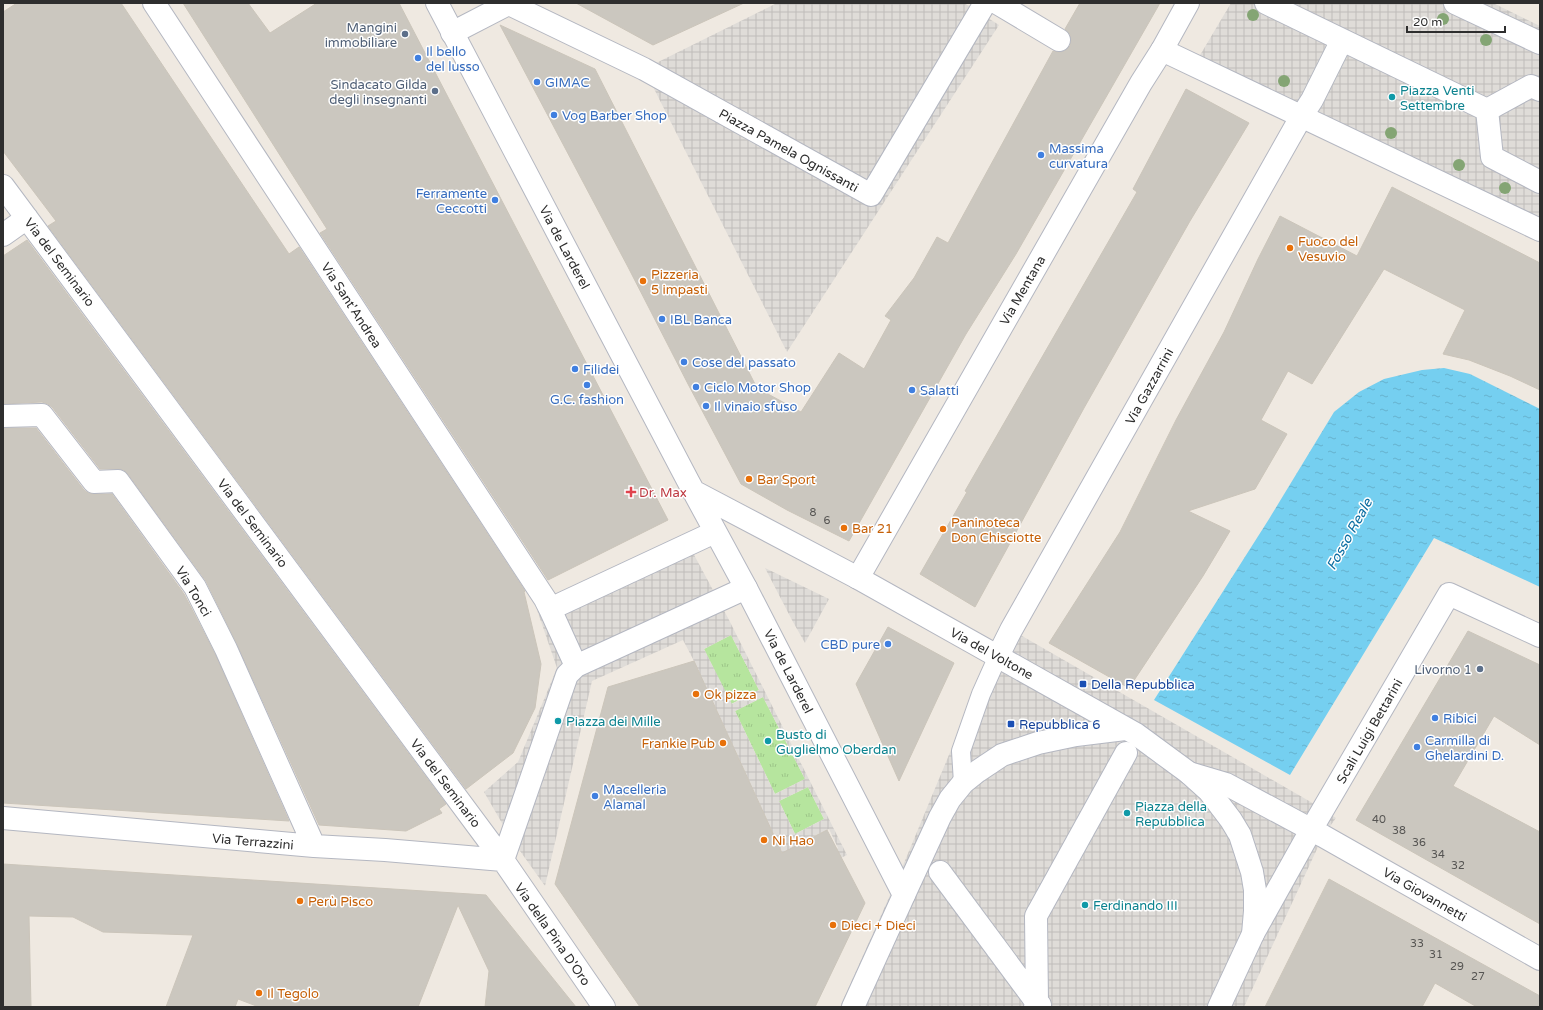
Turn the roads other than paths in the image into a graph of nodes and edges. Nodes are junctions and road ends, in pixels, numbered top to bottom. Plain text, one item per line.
1 (154, 3) edge
2 (437, 3) edge
3 (510, 3) edge
4 (985, 3) edge
5 (997, 3) edge
6 (1188, 3) edge
7 (1266, 3) edge
8 (1455, 3) edge
9 (452, 33) junction
10 (1060, 40) dead end
11 (1342, 40) junction
12 (1540, 43) edge
13 (1162, 50) junction
14 (1540, 90) edge
15 (1487, 110) junction
16 (1301, 116) junction
17 (1540, 182) edge
18 (3, 186) edge
19 (27, 218) junction
20 (1540, 230) edge
21 (3, 235) edge
22 (3, 416) edge
23 (694, 491) junction
24 (715, 532) junction
25 (858, 578) junction
26 (746, 588) junction
27 (550, 609) junction
28 (1540, 636) edge
29 (998, 656) junction
30 (576, 666) junction
31 (1125, 728) junction
32 (1126, 753) dead end
33 (1189, 773) junction
34 (963, 783) junction
35 (3, 818) edge
36 (1311, 830) junction
37 (314, 846) junction
38 (503, 860) junction
39 (940, 872) dead end
40 (904, 895) junction
41 (1253, 934) junction
42 (1540, 959) edge
43 (1038, 1006) edge
44 (604, 1007) edge
45 (853, 1007) edge
46 (1218, 1007) edge

1 - 27 street, Via Sant'Andrea
2 - 9 street, Via de Larderel
3 - 4 street, Piazza Pamela Ognissanti
3 - 9 street
5 - 10 street
6 - 13 street, Via Mentana
7 - 11 street
8 - 12 street
9 - 23 street, Via de Larderel
11 - 15 street
11 - 16 street
13 - 16 street
13 - 25 street, Via Mentana
14 - 15 street
15 - 17 street
16 - 20 street
16 - 29 street, Via Gazzarrini
18 - 19 street, Via del Seminario
19 - 21 street
19 - 38 street, Via del Seminario
22 - 37 street, Via Tonci
23 - 24 street, Via de Larderel
23 - 25 street
24 - 26 street, Via de Larderel
24 - 27 street
25 - 29 street, Via del Voltone
26 - 30 street
26 - 40 street, Via de Larderel
27 - 30 street
28 - 36 street, Scali Luigi Bettarini
29 - 31 street, Via del Voltone
29 - 34 lane
30 - 38 street
31 - 33 street
31 - 34 street
32 - 43 street
33 - 36 street
33 - 41 street
34 - 40 street
35 - 37 street, Via Terrazzini
36 - 41 street
36 - 42 street, Via Giovannetti
37 - 38 street, Via Terrazzini
38 - 44 street, Via della Pina D'Oro
39 - 43 street
40 - 45 street
41 - 46 street

